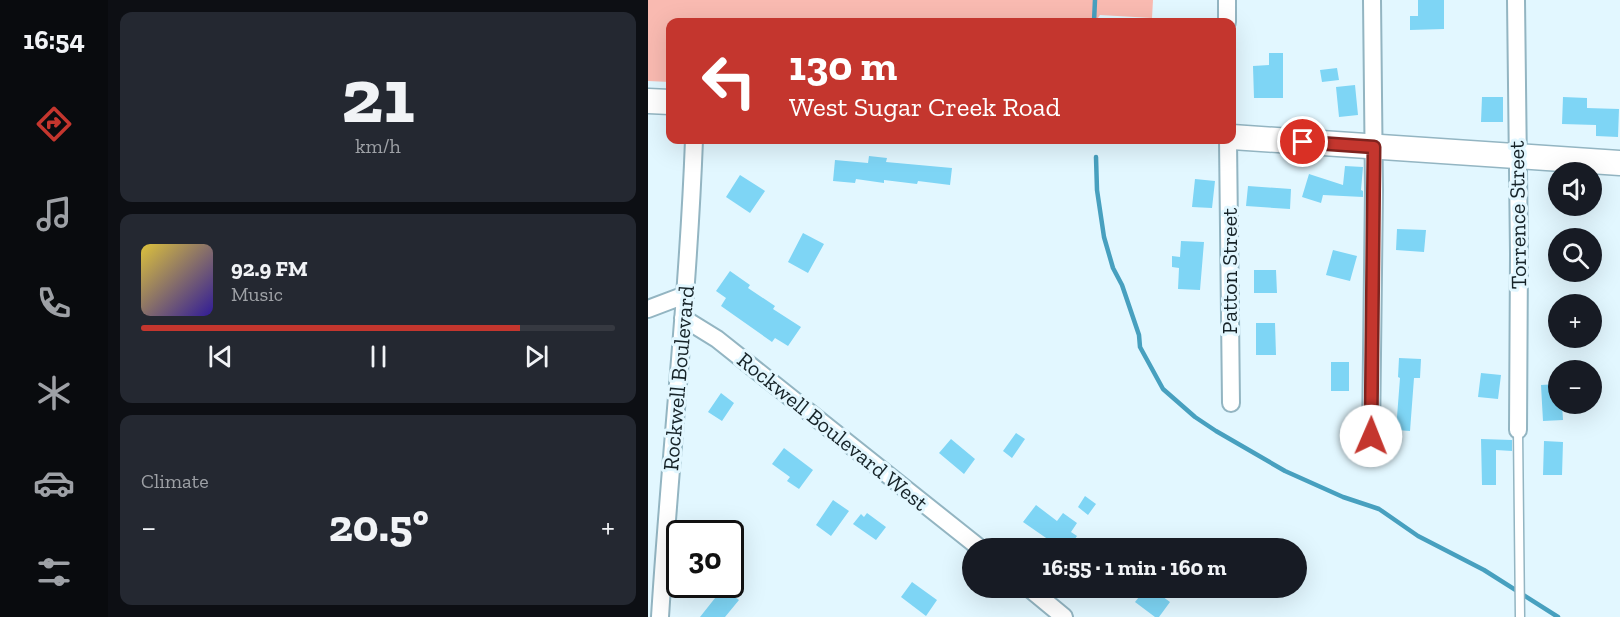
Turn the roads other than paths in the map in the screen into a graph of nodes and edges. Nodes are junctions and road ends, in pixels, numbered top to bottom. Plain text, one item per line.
1 (1227, 0) edge
2 (1372, 0) edge
3 (1516, 0) edge
4 (1227, 18) edge
5 (648, 101) edge
6 (666, 102) edge
7 (1236, 138) edge
8 (694, 144) edge
9 (1230, 144) edge
10 (1374, 147) junction
11 (1518, 157) junction
12 (1620, 163) edge
13 (685, 295) junction
14 (648, 309) edge
15 (683, 318) junction
16 (1231, 403) dead end
17 (1518, 430) joint
18 (1371, 436) dead end
19 (967, 538) edge
20 (1041, 598) edge
21 (660, 617) edge
22 (1064, 617) edge
23 (1520, 617) edge

1 - 4 street
2 - 10 street
3 - 11 street, Torrence Street
5 - 6 main road
7 - 10 main road
8 - 13 street, Rockwell Boulevard
9 - 16 street, Patton Street
10 - 11 main road
10 - 18 street
11 - 12 main road
11 - 17 street, Torrence Street
13 - 14 street
13 - 15 street, Rockwell Boulevard
15 - 19 street, Rockwell Boulevard West
15 - 21 street, Rockwell Boulevard
17 - 23 lane
20 - 22 street

